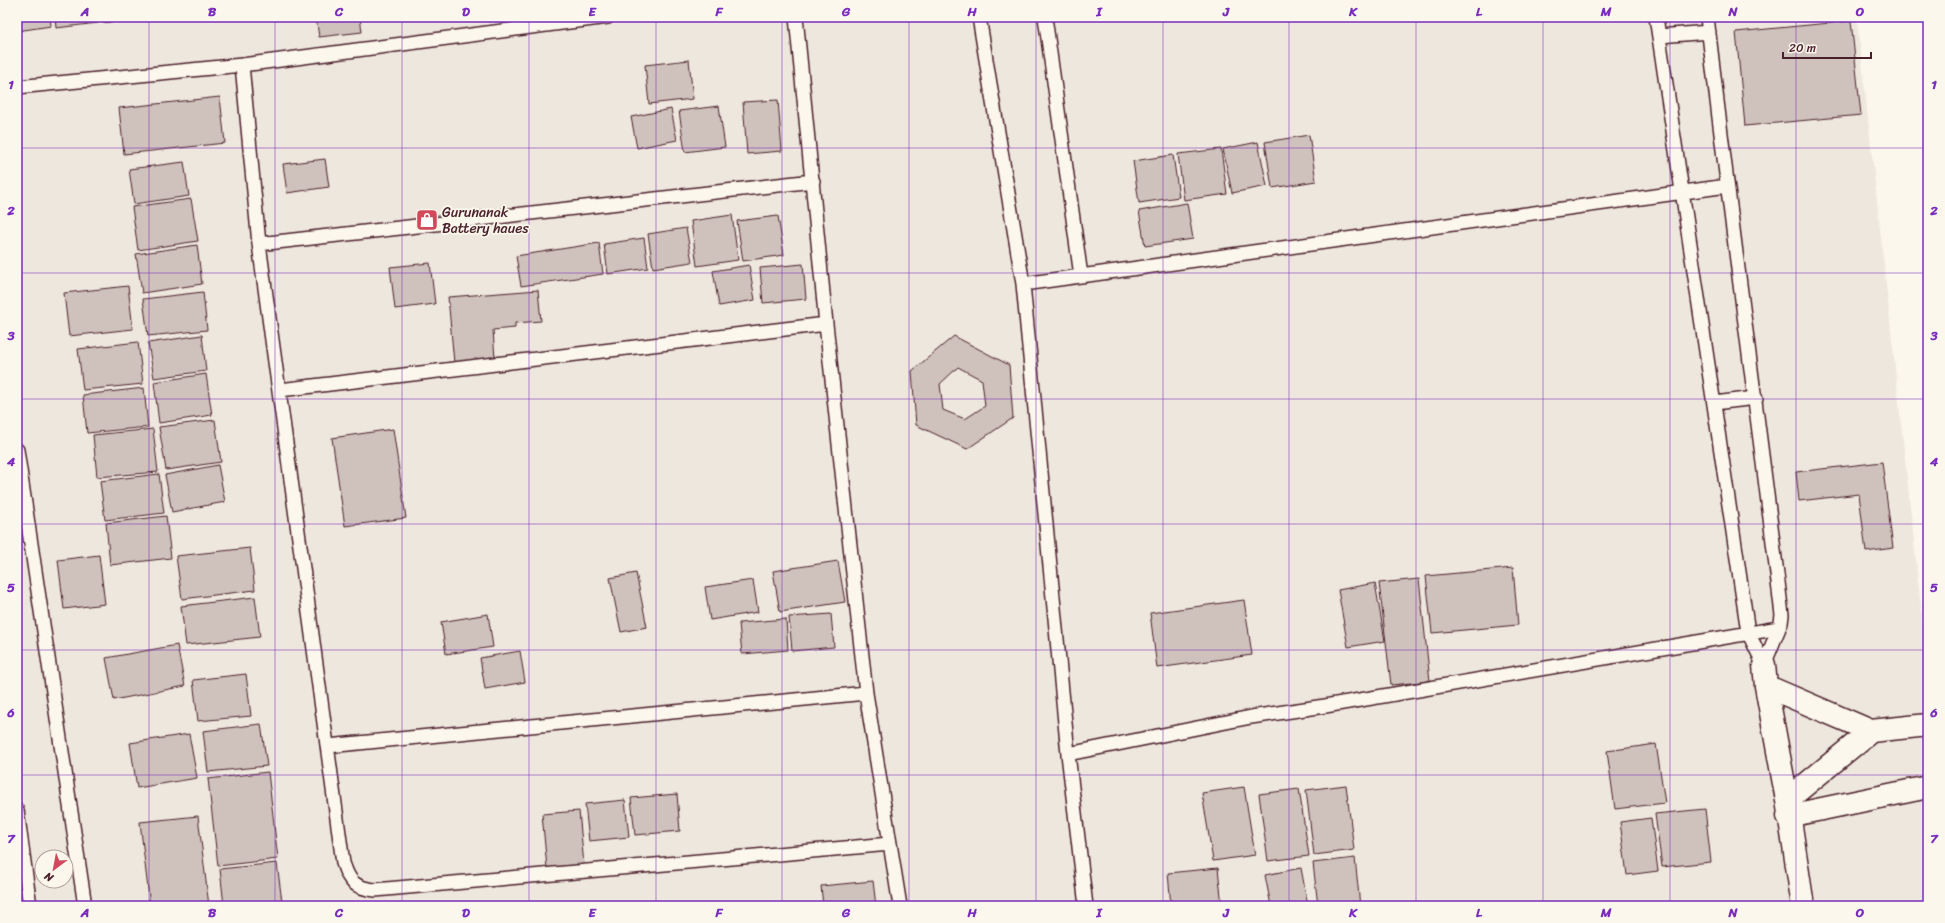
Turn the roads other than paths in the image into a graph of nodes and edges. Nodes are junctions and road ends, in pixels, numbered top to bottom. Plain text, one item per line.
1 (608, 17) edge
2 (796, 17) edge
3 (979, 17) edge
4 (1046, 17) edge
5 (1656, 17) edge
6 (1707, 17) edge
7 (1709, 32) junction
8 (1659, 36) junction
9 (242, 65) junction
10 (17, 87) edge
11 (813, 181) junction
12 (1727, 186) junction
13 (1682, 192) junction
14 (260, 244) junction
15 (1081, 276) junction
16 (1023, 284) junction
17 (826, 324) junction
18 (280, 390) junction
19 (1756, 398) junction
20 (1714, 404) junction
21 (17, 450) edge
22 (1779, 628) junction
23 (1748, 632) junction
24 (1765, 675) junction
25 (866, 693) junction
26 (1928, 725) edge
27 (1871, 731) junction
28 (328, 746) junction
29 (1068, 754) junction
30 (1928, 787) edge
31 (1788, 808) junction
32 (17, 810) edge
33 (890, 844) junction
34 (30, 906) edge
35 (85, 906) edge
36 (900, 906) edge
37 (1086, 906) edge
38 (1803, 906) edge

1 - 9 lane
2 - 11 lane
3 - 16 lane
4 - 15 lane
5 - 8 lane
6 - 7 lane
7 - 8 lane
7 - 12 lane
8 - 13 lane
9 - 10 lane
9 - 14 lane
11 - 14 lane
11 - 17 lane
12 - 13 lane
12 - 19 lane
13 - 15 lane
13 - 20 lane
14 - 18 lane
15 - 16 lane
16 - 29 lane
17 - 18 lane
17 - 25 lane
18 - 28 lane
19 - 20 lane
19 - 22 lane
20 - 23 lane
21 - 35 lane
22 - 23 lane
22 - 24 lane
23 - 24 lane
23 - 29 lane
24 - 27 street
24 - 31 street
25 - 28 lane
25 - 33 lane
26 - 27 street
27 - 31 street
28 - 33 lane
29 - 37 lane
30 - 31 street
31 - 38 street
32 - 34 lane
33 - 36 lane

